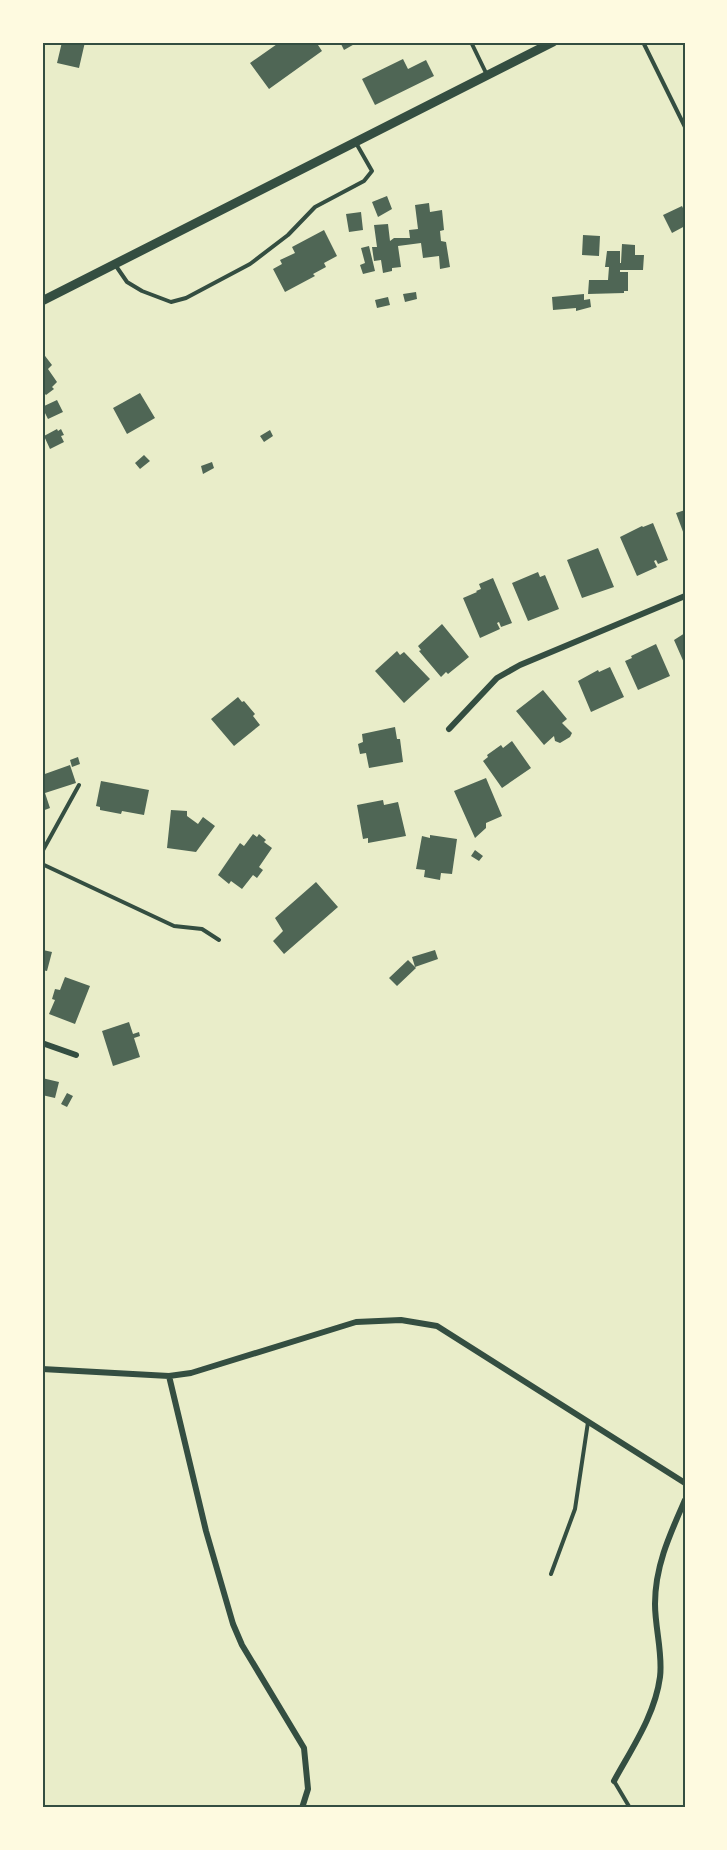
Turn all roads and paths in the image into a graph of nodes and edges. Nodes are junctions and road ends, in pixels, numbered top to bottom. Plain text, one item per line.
1 (471, 42) edge
2 (553, 42) edge
3 (643, 42) edge
4 (487, 76) junction
5 (685, 127) edge
6 (355, 142) junction
7 (115, 265) junction
8 (42, 301) edge
9 (685, 596) edge
10 (449, 729) dead end
11 (79, 786) dead end
12 (42, 852) edge
13 (42, 864) edge
14 (219, 940) dead end
15 (42, 1043) edge
16 (76, 1055) dead end
17 (42, 1369) edge
18 (169, 1376) junction
19 (588, 1422) junction
20 (685, 1483) edge
21 (685, 1500) edge
22 (551, 1574) dead end
23 (614, 1781) joint
24 (302, 1808) edge
25 (630, 1808) edge

1 - 4 lane
2 - 4 street
3 - 5 lane
4 - 6 street
6 - 7 street
6 - 7 lane
7 - 8 street
9 - 10 street
11 - 12 lane
13 - 14 lane
15 - 16 street
17 - 18 street
18 - 19 street
18 - 24 street
19 - 20 street
19 - 22 lane
21 - 23 street
23 - 25 lane

